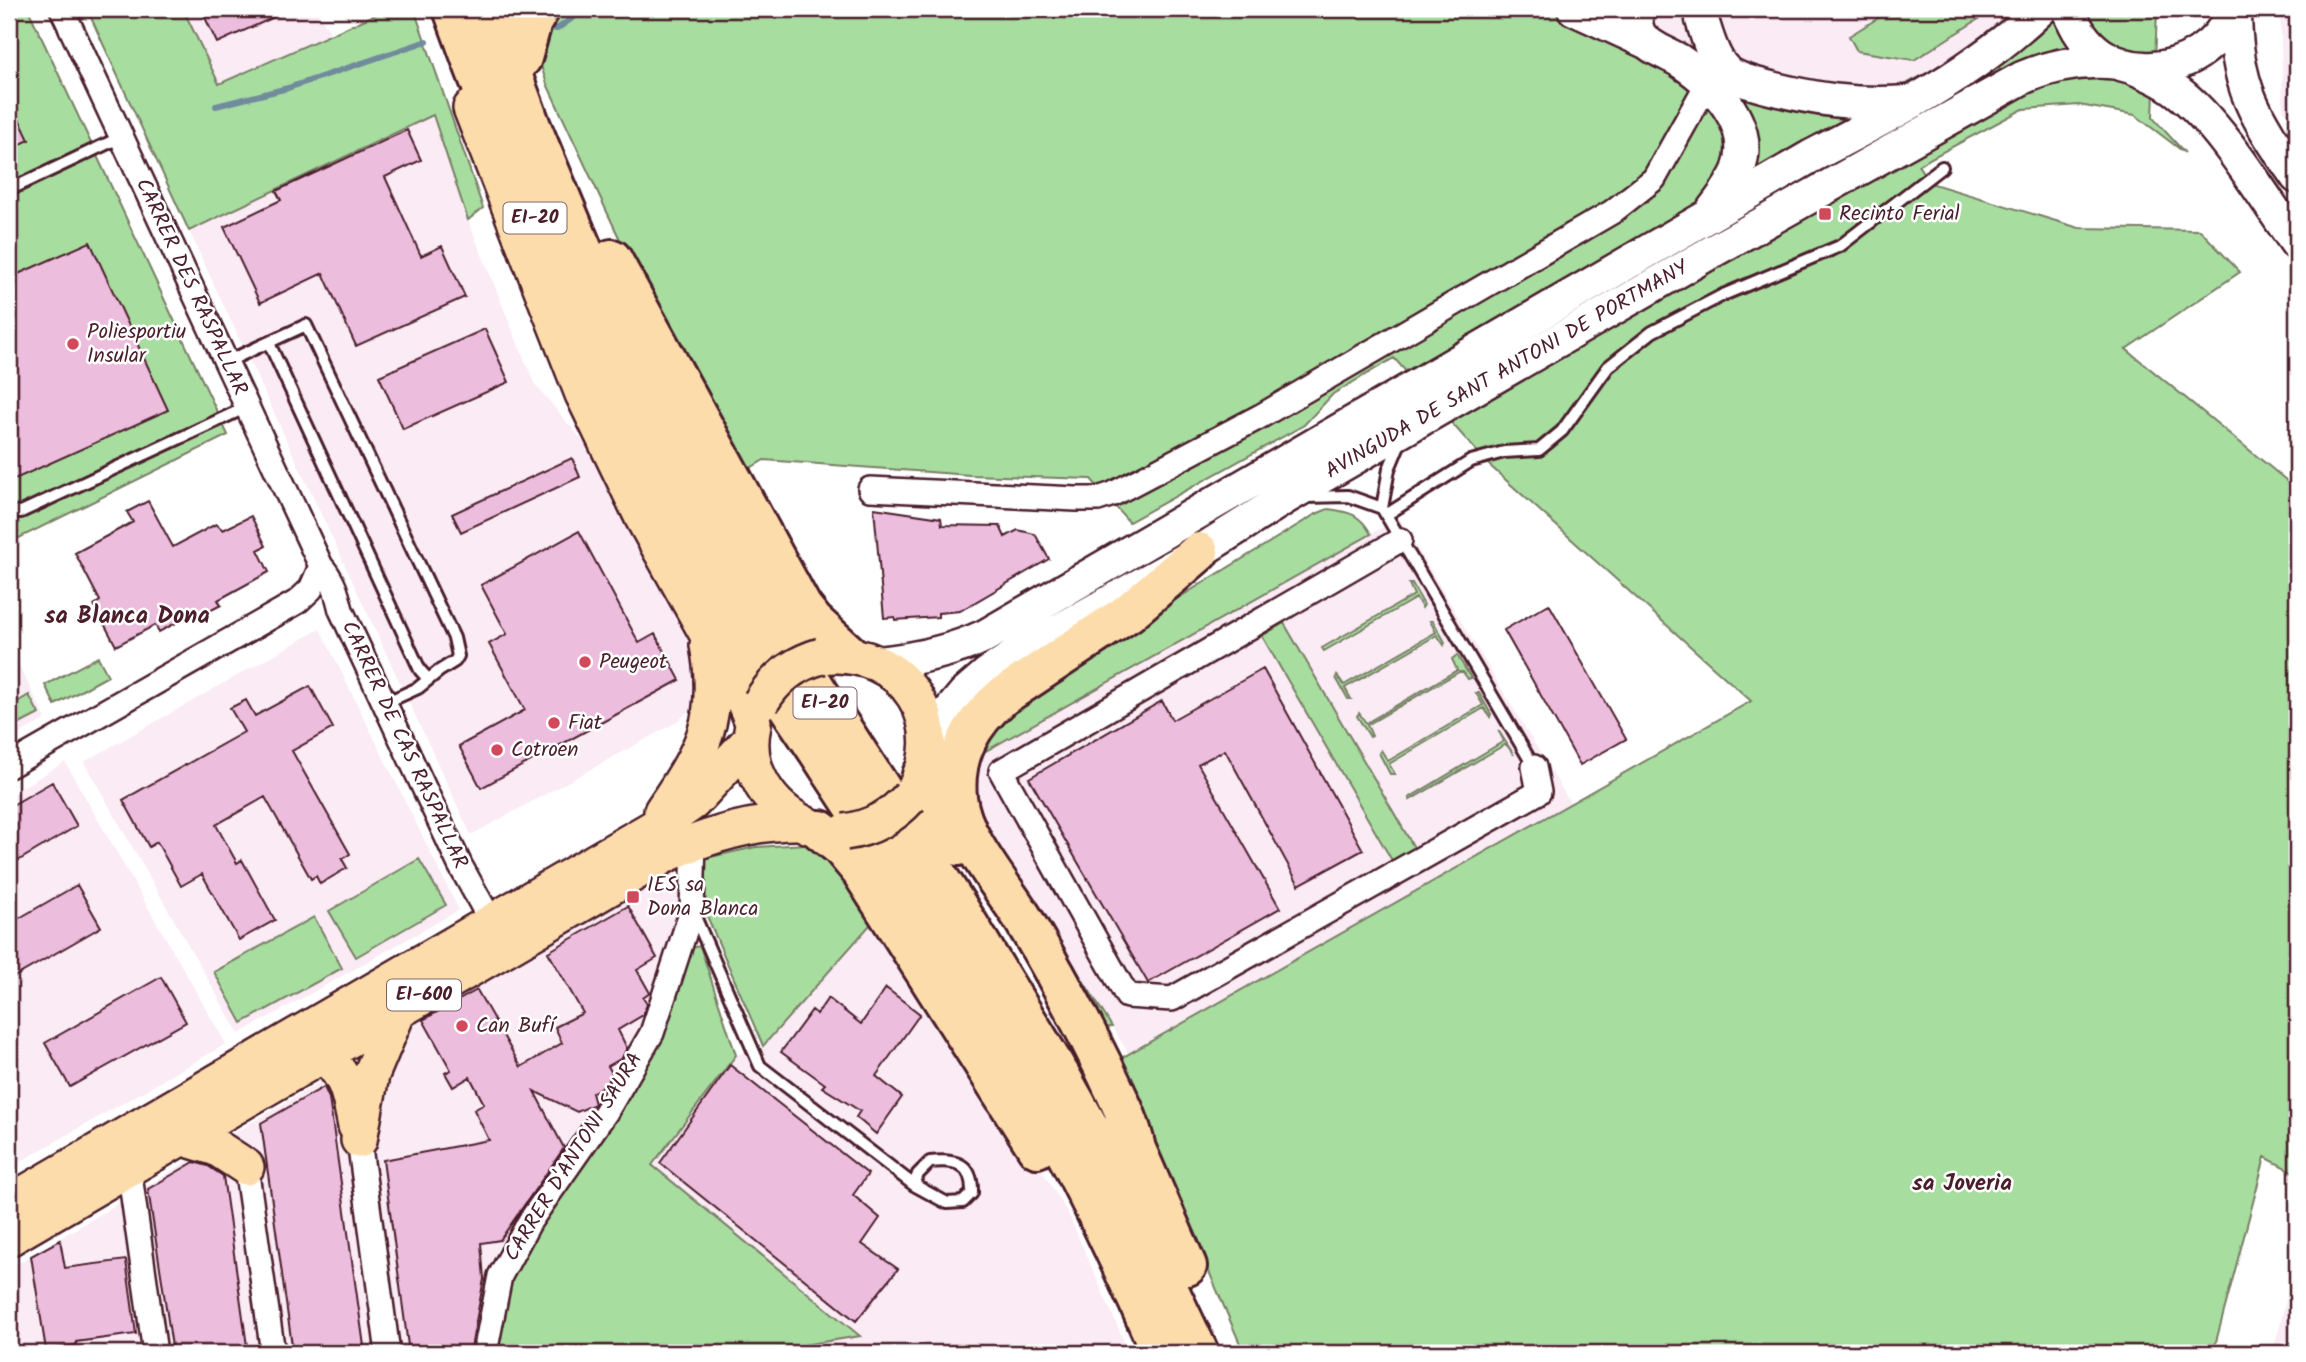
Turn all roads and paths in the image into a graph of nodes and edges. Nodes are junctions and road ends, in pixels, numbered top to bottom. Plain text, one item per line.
1 (62, 9) edge
2 (438, 9) edge
3 (453, 9) edge
4 (488, 9) edge
5 (505, 9) edge
6 (540, 9) edge
7 (1629, 9) edge
8 (1637, 9) edge
9 (2040, 9) edge
10 (2068, 9) edge
11 (2235, 9) edge
12 (1582, 13) edge
13 (1701, 14) edge
14 (1656, 47) junction
15 (522, 58) junction
16 (2124, 64) junction
17 (1707, 84) junction
18 (1912, 101) junction
19 (121, 137) junction
20 (1942, 167) dead end
21 (2297, 177) edge
22 (9, 190) edge
23 (1704, 221) junction
24 (2297, 244) edge
25 (269, 343) junction
26 (226, 362) junction
27 (247, 407) junction
28 (1406, 428) junction
29 (870, 489) dead end
30 (1285, 498) junction
31 (9, 510) edge
32 (1384, 511) junction
33 (1400, 540) junction
34 (1199, 552) junction
35 (321, 566) junction
36 (297, 602) junction
37 (341, 610) junction
38 (704, 628) junction
39 (849, 658) junction
40 (428, 679) junction
41 (384, 703) junction
42 (755, 721) junction
43 (9, 766) edge
44 (1534, 767) joint
45 (920, 771) junction
46 (822, 828) junction
47 (643, 835) junction
48 (694, 841) junction
49 (692, 910) junction
50 (492, 923) junction
51 (398, 1011) junction
52 (323, 1054) junction
53 (241, 1102) junction
54 (181, 1137) junction
55 (359, 1140) junction
56 (1136, 1149) junction
57 (246, 1167) junction
58 (129, 1168) junction
59 (914, 1185) junction
60 (9, 1203) edge
61 (9, 1238) edge
62 (1121, 1259) junction
63 (155, 1353) edge
64 (273, 1353) edge
65 (388, 1353) edge
66 (485, 1353) edge
67 (1161, 1353) edge
68 (1199, 1353) edge
69 (1220, 1353) edge

1 - 19 street, CARRER DES RASPALLAR
2 - 38 main road
3 - 62 highway, EI-20
4 - 68 highway, EI-20
5 - 15 highway
6 - 15 highway
7 - 12 main road
8 - 14 main road
9 - 18 main road, AVINGUDA DE SANT ANTONI DE PORTMANY / EI-600
10 - 16 main road
11 - 16 main road, AVINGUDA DE SANT ANTONI DE PORTMANY
11 - 21 main road
12 - 14 main road
13 - 14 main road
13 - 18 main road
14 - 17 main road
15 - 39 highway
16 - 24 main road
16 - 28 main road, AVINGUDA DE SANT ANTONI DE PORTMANY / EI-600
17 - 23 main road
17 - 29 street
18 - 23 main road, AVINGUDA DE SANT ANTONI DE PORTMANY / EI-600
19 - 22 lane
19 - 26 street, CARRER DES RASPALLAR
20 - 32 lane
23 - 39 main road, AVINGUDA DE SANT ANTONI DE PORTMANY / EI-600
25 - 26 lane
25 - 40 lane
25 - 40 lane
26 - 27 street, CARRER DES RASPALLAR
27 - 31 lane
27 - 35 street, CARRER DES RASPALLAR
28 - 30 main road, AVINGUDA DE SANT ANTONI DE PORTMANY / EI-600
28 - 32 lane
30 - 32 lane
30 - 34 main road, AVINGUDA DE SANT ANTONI DE PORTMANY / EI-600
32 - 33 lane
33 - 44 lane
33 - 44 street
34 - 45 main road, AVINGUDA DE SANT ANTONI DE PORTMANY / EI-600
34 - 56 highway
35 - 36 street
35 - 37 street, CARRER DE CAS RASPALLAR
36 - 37 street
36 - 43 street
37 - 41 street, CARRER DE CAS RASPALLAR
38 - 42 main road
38 - 47 main road
39 - 42 main road, EI-600, bridge
39 - 45 main road
40 - 41 lane
41 - 50 street, CARRER DE CAS RASPALLAR
42 - 46 main road
42 - 47 main road, EI-600
45 - 46 main road, EI-600, bridge
45 - 56 highway
46 - 48 main road, EI-600
46 - 62 highway
47 - 50 main road, EI-600
48 - 49 street, CARRER D'ANTONI SAURA
48 - 51 main road, EI-600
49 - 59 lane
49 - 66 street, CARRER D'ANTONI SAURA
50 - 60 main road, EI-600
51 - 52 main road, EI-600
51 - 55 main road
52 - 53 main road, EI-600
52 - 55 main road
53 - 54 main road, EI-600
53 - 57 main road
54 - 57 main road
54 - 58 main road, EI-600
55 - 65 street
56 - 69 highway
57 - 64 street
58 - 61 main road, EI-600
58 - 63 street
59 - 59 lane
62 - 67 highway, EI-20

